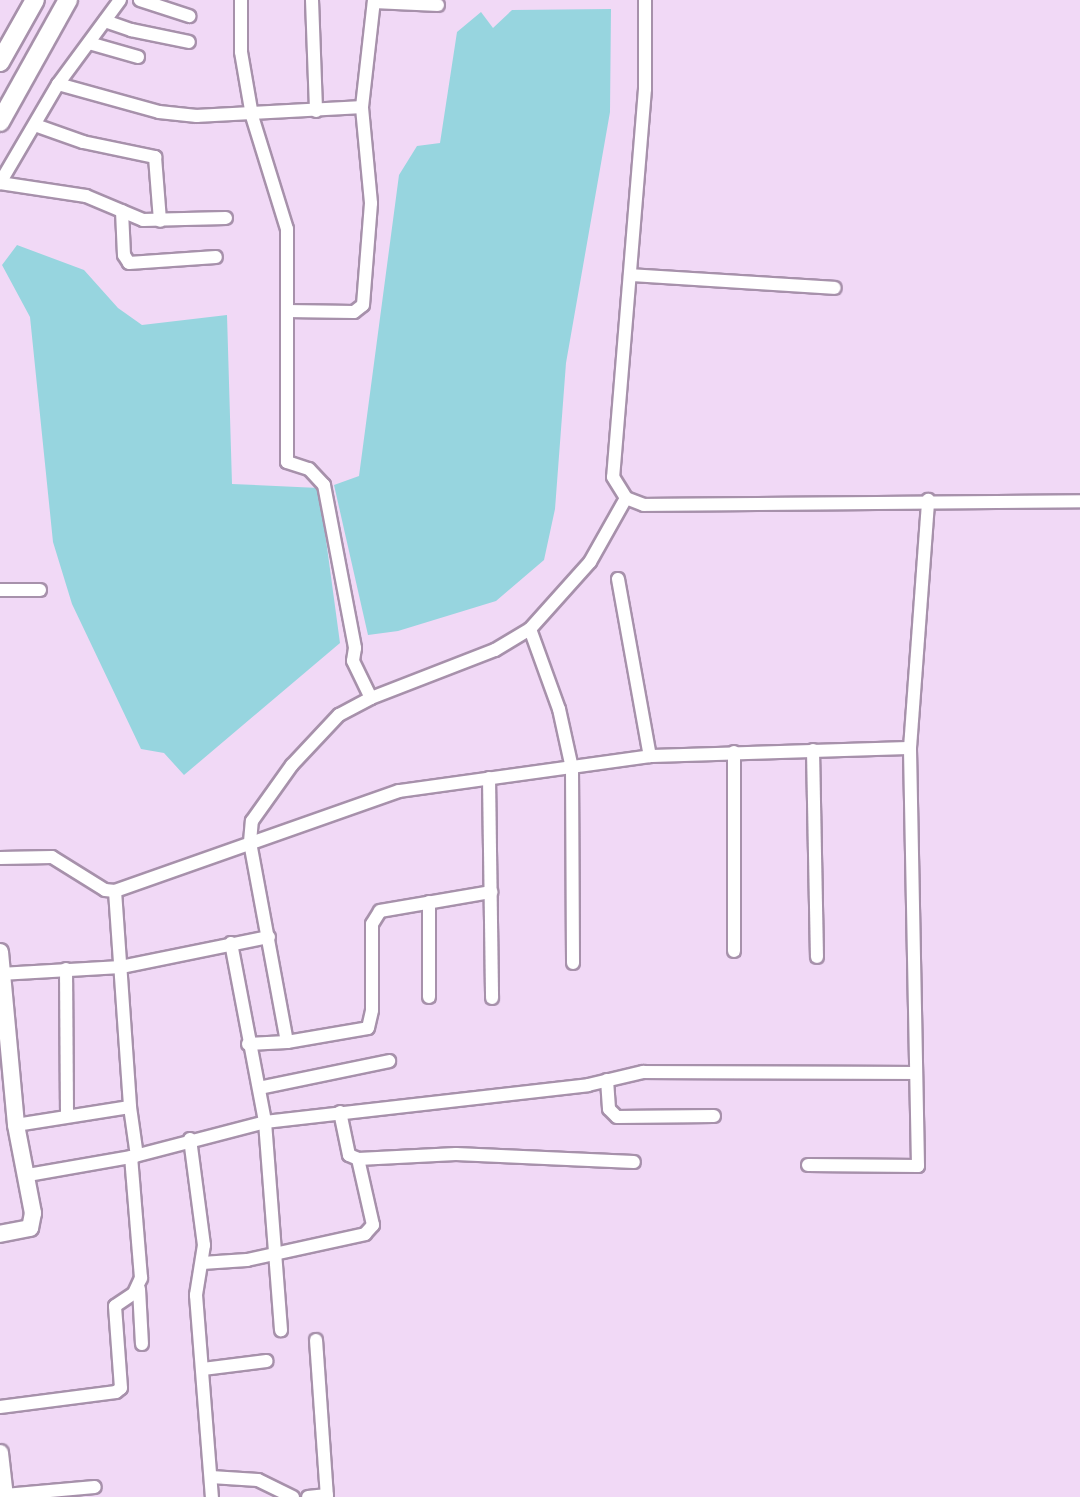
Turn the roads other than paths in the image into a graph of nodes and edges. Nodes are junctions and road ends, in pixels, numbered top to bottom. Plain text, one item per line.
1 (35, 0) edge
2 (68, 0) edge
3 (120, 0) edge
4 (140, 0) edge
5 (241, 0) edge
6 (312, 0) edge
7 (645, 0) edge
8 (374, 1) edge
9 (438, 5) dead end
10 (189, 16) dead end
11 (105, 21) junction
12 (189, 42) dead end
13 (89, 43) junction
14 (138, 57) dead end
15 (0, 62) edge
16 (58, 84) junction
17 (362, 107) junction
18 (316, 111) junction
19 (252, 116) junction
20 (0, 122) edge
21 (35, 125) junction
22 (0, 183) edge
23 (122, 211) junction
24 (226, 218) dead end
25 (160, 221) junction
26 (216, 257) dead end
27 (630, 275) junction
28 (835, 288) dead end
29 (287, 311) junction
30 (626, 498) junction
31 (928, 500) junction
32 (1080, 501) edge
33 (618, 579) dead end
34 (0, 590) edge
35 (40, 590) dead end
36 (530, 629) junction
37 (371, 698) junction
38 (910, 748) junction
39 (813, 750) junction
40 (734, 752) junction
41 (650, 756) junction
42 (572, 768) junction
43 (489, 778) junction
44 (250, 842) junction
45 (0, 858) edge
46 (115, 891) junction
47 (491, 892) junction
48 (429, 902) junction
49 (269, 937) junction
50 (231, 943) junction
51 (734, 951) dead end
52 (0, 952) edge
53 (817, 957) dead end
54 (573, 963) dead end
55 (121, 967) junction
56 (66, 969) junction
57 (2, 974) edge
58 (429, 997) dead end
59 (492, 998) dead end
60 (287, 1042) junction
61 (248, 1044) junction
62 (389, 1061) dead end
63 (916, 1073) junction
64 (607, 1080) junction
65 (259, 1088) junction
66 (130, 1107) junction
67 (340, 1112) junction
68 (67, 1114) junction
69 (714, 1116) dead end
70 (265, 1122) junction
71 (16, 1125) junction
72 (190, 1139) junction
73 (134, 1157) junction
74 (358, 1159) junction
75 (634, 1162) dead end
76 (808, 1165) dead end
77 (28, 1175) junction
78 (0, 1234) edge
79 (276, 1251) junction
80 (202, 1263) junction
81 (139, 1289) junction
82 (281, 1330) dead end
83 (316, 1340) dead end
84 (142, 1344) dead end
85 (266, 1361) dead end
86 (203, 1369) junction
87 (0, 1407) edge
88 (0, 1453) edge
89 (211, 1477) junction
90 (95, 1487) dead end
91 (5, 1496) edge
92 (327, 1496) edge
93 (212, 1497) edge
94 (293, 1497) edge
95 (308, 1497) edge

1 - 15 highway
2 - 20 highway
3 - 11 street
4 - 10 street
5 - 19 street
6 - 18 street
7 - 27 street
8 - 9 street
8 - 17 street
11 - 12 street
11 - 13 street
13 - 14 street
13 - 16 street
16 - 19 street
16 - 21 street
17 - 18 street
17 - 29 street
18 - 19 street
19 - 29 street
21 - 22 street
21 - 25 street
22 - 23 street
23 - 25 street
23 - 26 street
24 - 25 street
27 - 28 street
27 - 30 street
29 - 37 street
30 - 31 street
30 - 36 street
31 - 32 street
31 - 38 street
33 - 41 street
34 - 35 street
36 - 37 street
36 - 42 street
37 - 44 street
38 - 39 street
38 - 63 street
39 - 40 street
39 - 53 street
40 - 41 street
40 - 51 street
41 - 42 street
42 - 43 street
42 - 54 street
43 - 44 street
43 - 47 street
44 - 46 street
44 - 49 street
45 - 46 street
46 - 55 street
47 - 48 street
47 - 59 street
48 - 58 street
48 - 60 street
49 - 50 street
49 - 60 street
50 - 55 street
50 - 61 street
52 - 57 main road
55 - 56 street
55 - 66 street
56 - 57 street
56 - 68 street
57 - 71 main road
60 - 61 street
61 - 65 street
62 - 65 street
63 - 64 street
63 - 76 street
64 - 67 street
64 - 69 street
65 - 70 street
66 - 68 street
66 - 73 street
67 - 70 street
67 - 74 street
68 - 71 street
70 - 72 street
70 - 79 street
71 - 77 main road
72 - 73 street
72 - 80 street
73 - 77 street
73 - 81 street
74 - 75 street
74 - 79 street
77 - 78 main road
79 - 80 street
79 - 82 street
80 - 86 street
81 - 84 street
81 - 87 street
83 - 92 street
85 - 86 street
86 - 89 street
88 - 91 main road
89 - 93 street
89 - 94 street
90 - 91 street
92 - 95 street

